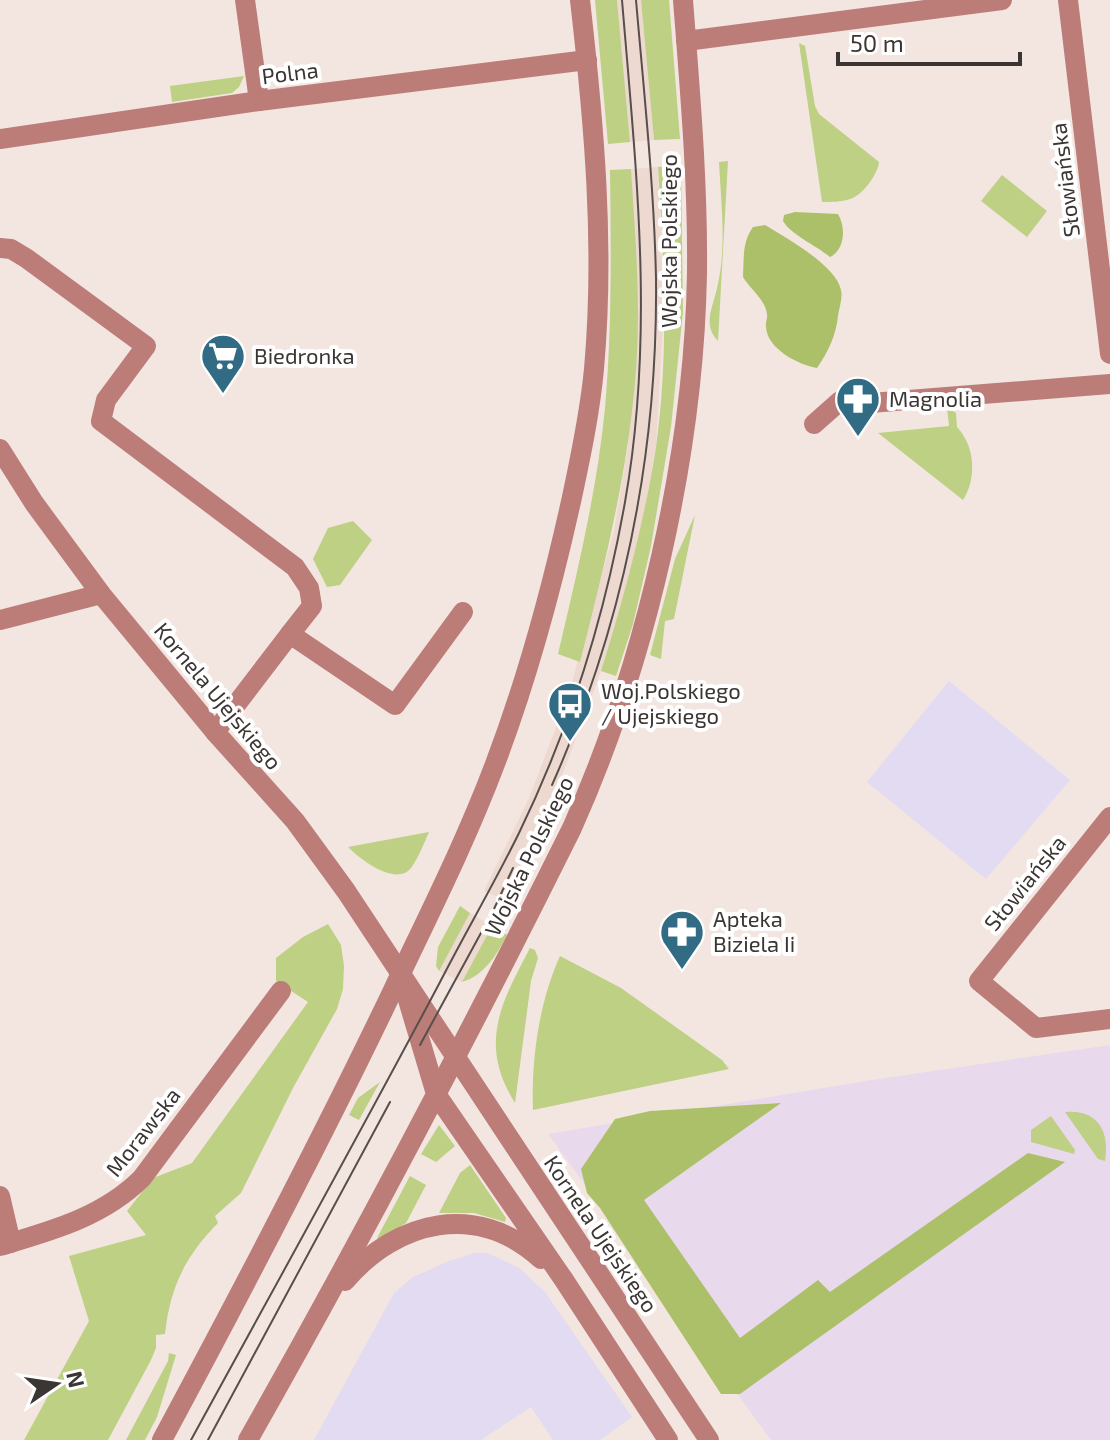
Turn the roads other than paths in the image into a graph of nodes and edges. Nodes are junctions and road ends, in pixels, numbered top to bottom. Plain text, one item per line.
1 (245, 0) edge
2 (580, 0) edge
3 (683, 0) edge
4 (1002, 0) edge
5 (1068, 0) edge
6 (686, 41) junction
7 (587, 60) junction
8 (259, 101) junction
9 (0, 139) edge
10 (0, 248) edge
11 (1110, 354) edge
12 (1110, 384) edge
13 (814, 424) dead end
14 (0, 449) edge
15 (101, 594) junction
16 (463, 612) dead end
17 (0, 620) edge
18 (290, 634) junction
19 (215, 732) junction
20 (1110, 817) edge
21 (401, 973) junction
22 (281, 991) dead end
23 (1110, 1019) edge
24 (455, 1058) junction
25 (436, 1094) junction
26 (0, 1196) edge
27 (6, 1244) edge
28 (564, 1280) junction
29 (322, 1309) junction
30 (162, 1440) edge
31 (248, 1440) edge
32 (668, 1440) edge
33 (709, 1440) edge

1 - 8 street
2 - 7 street
3 - 6 street, Wojska Polskiego
4 - 6 street
5 - 11 street, Słowiańska
6 - 24 street, Wojska Polskiego
7 - 8 street, Polna
7 - 21 street
8 - 9 street, Polna
10 - 18 street
12 - 13 street
14 - 15 street, Kornela Ujejskiego
15 - 17 street
15 - 19 street, Kornela Ujejskiego
16 - 18 street
18 - 19 street
19 - 21 street, Kornela Ujejskiego
20 - 23 street, Słowiańska
21 - 24 street, Kornela Ujejskiego
21 - 25 street, Kornela Ujejskiego
21 - 30 street
22 - 27 street, Morawska
24 - 25 street, Wojska Polskiego
24 - 33 street, Kornela Ujejskiego
25 - 28 street, Kornela Ujejskiego
25 - 29 street, Wojska Polskiego
26 - 27 street
28 - 29 street
28 - 32 street, Kornela Ujejskiego
29 - 31 street, Wojska Polskiego

